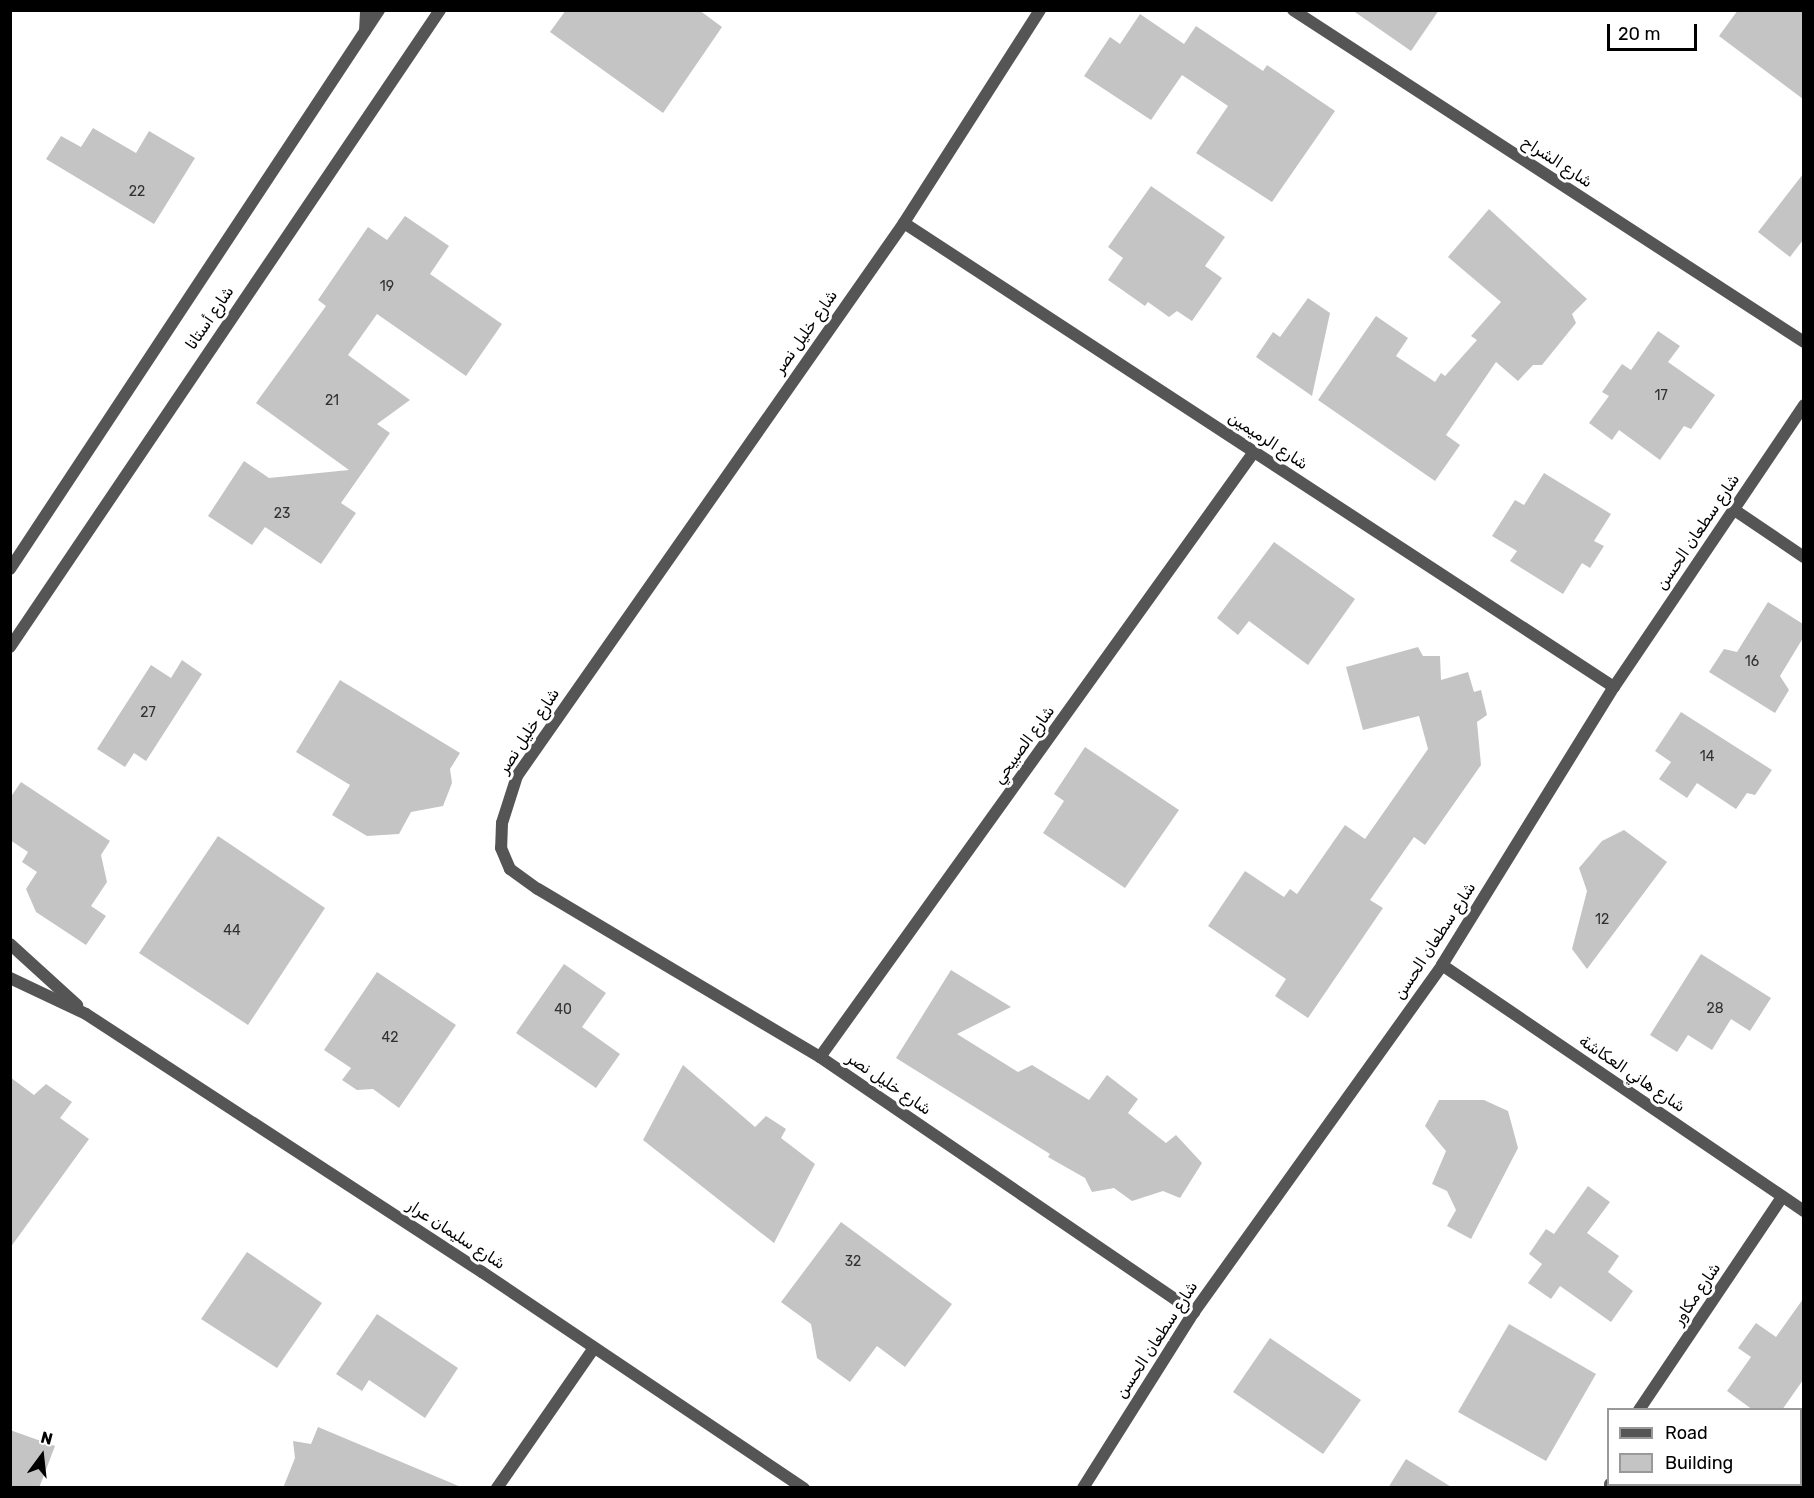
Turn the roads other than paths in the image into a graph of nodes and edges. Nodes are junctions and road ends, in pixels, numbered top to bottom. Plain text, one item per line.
1 (366, 10) edge
2 (379, 10) edge
3 (440, 10) edge
4 (1040, 10) edge
5 (1293, 10) edge
6 (365, 32) junction
7 (904, 223) junction
8 (1803, 342) edge
9 (1803, 405) edge
10 (1254, 452) junction
11 (1733, 509) junction
12 (1803, 557) edge
13 (10, 569) edge
14 (10, 647) edge
15 (1614, 687) junction
16 (10, 944) edge
17 (1442, 965) junction
18 (10, 978) edge
19 (86, 1014) junction
20 (820, 1057) junction
21 (1782, 1197) junction
22 (1803, 1211) edge
23 (1194, 1312) junction
24 (594, 1347) junction
25 (1640, 1408) edge
26 (497, 1488) edge
27 (804, 1488) edge
28 (1083, 1488) edge

1 - 6 street
2 - 6 street, شارع أستانا
3 - 14 street, شارع أستانا
4 - 7 street, شارع خليل نصر
5 - 8 street, شارع الشراح
6 - 13 street, شارع أستانا
7 - 10 street, شارع الرميمين
7 - 20 street, شارع خليل نصر
9 - 11 street, شارع سطعان الحسن
10 - 15 street, شارع الرميمين
10 - 20 street, شارع الصبيحي
11 - 12 street
11 - 15 street, شارع سطعان الحسن
15 - 17 street, شارع سطعان الحسن
16 - 19 street, شارع سليمان عرار
17 - 21 street, شارع هاني العكاشة
17 - 23 street, شارع سطعان الحسن
18 - 19 street, شارع سليمان عرار
19 - 24 street, شارع سليمان عرار
20 - 23 street, شارع خليل نصر
21 - 22 street, شارع هاني العكاشة
21 - 25 street, شارع مكاور
23 - 28 street, شارع سطعان الحسن
24 - 26 street
24 - 27 street, شارع سليمان عرار

